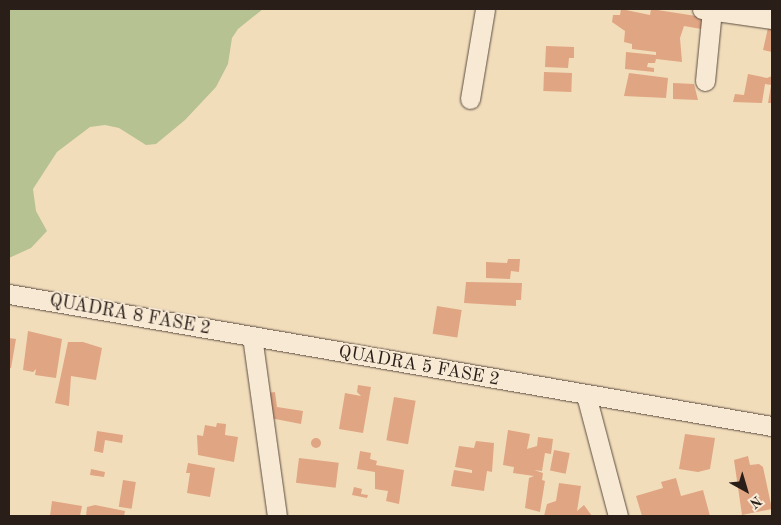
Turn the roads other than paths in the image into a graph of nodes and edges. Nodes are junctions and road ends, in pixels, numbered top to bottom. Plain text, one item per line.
1 (485, 9) edge
2 (708, 9) edge
3 (772, 19) edge
4 (705, 81) dead end
5 (470, 99) dead end
6 (9, 294) edge
7 (252, 336) junction
8 (586, 395) junction
9 (772, 426) edge
10 (277, 516) edge
11 (618, 516) edge

1 - 5 street
2 - 3 street
2 - 4 street
6 - 7 street, QUADRA 8 FASE 2
7 - 8 street, QUADRA 5 FASE 2
7 - 10 street
8 - 9 street, QUADRA 5 FASE 2
8 - 11 street

